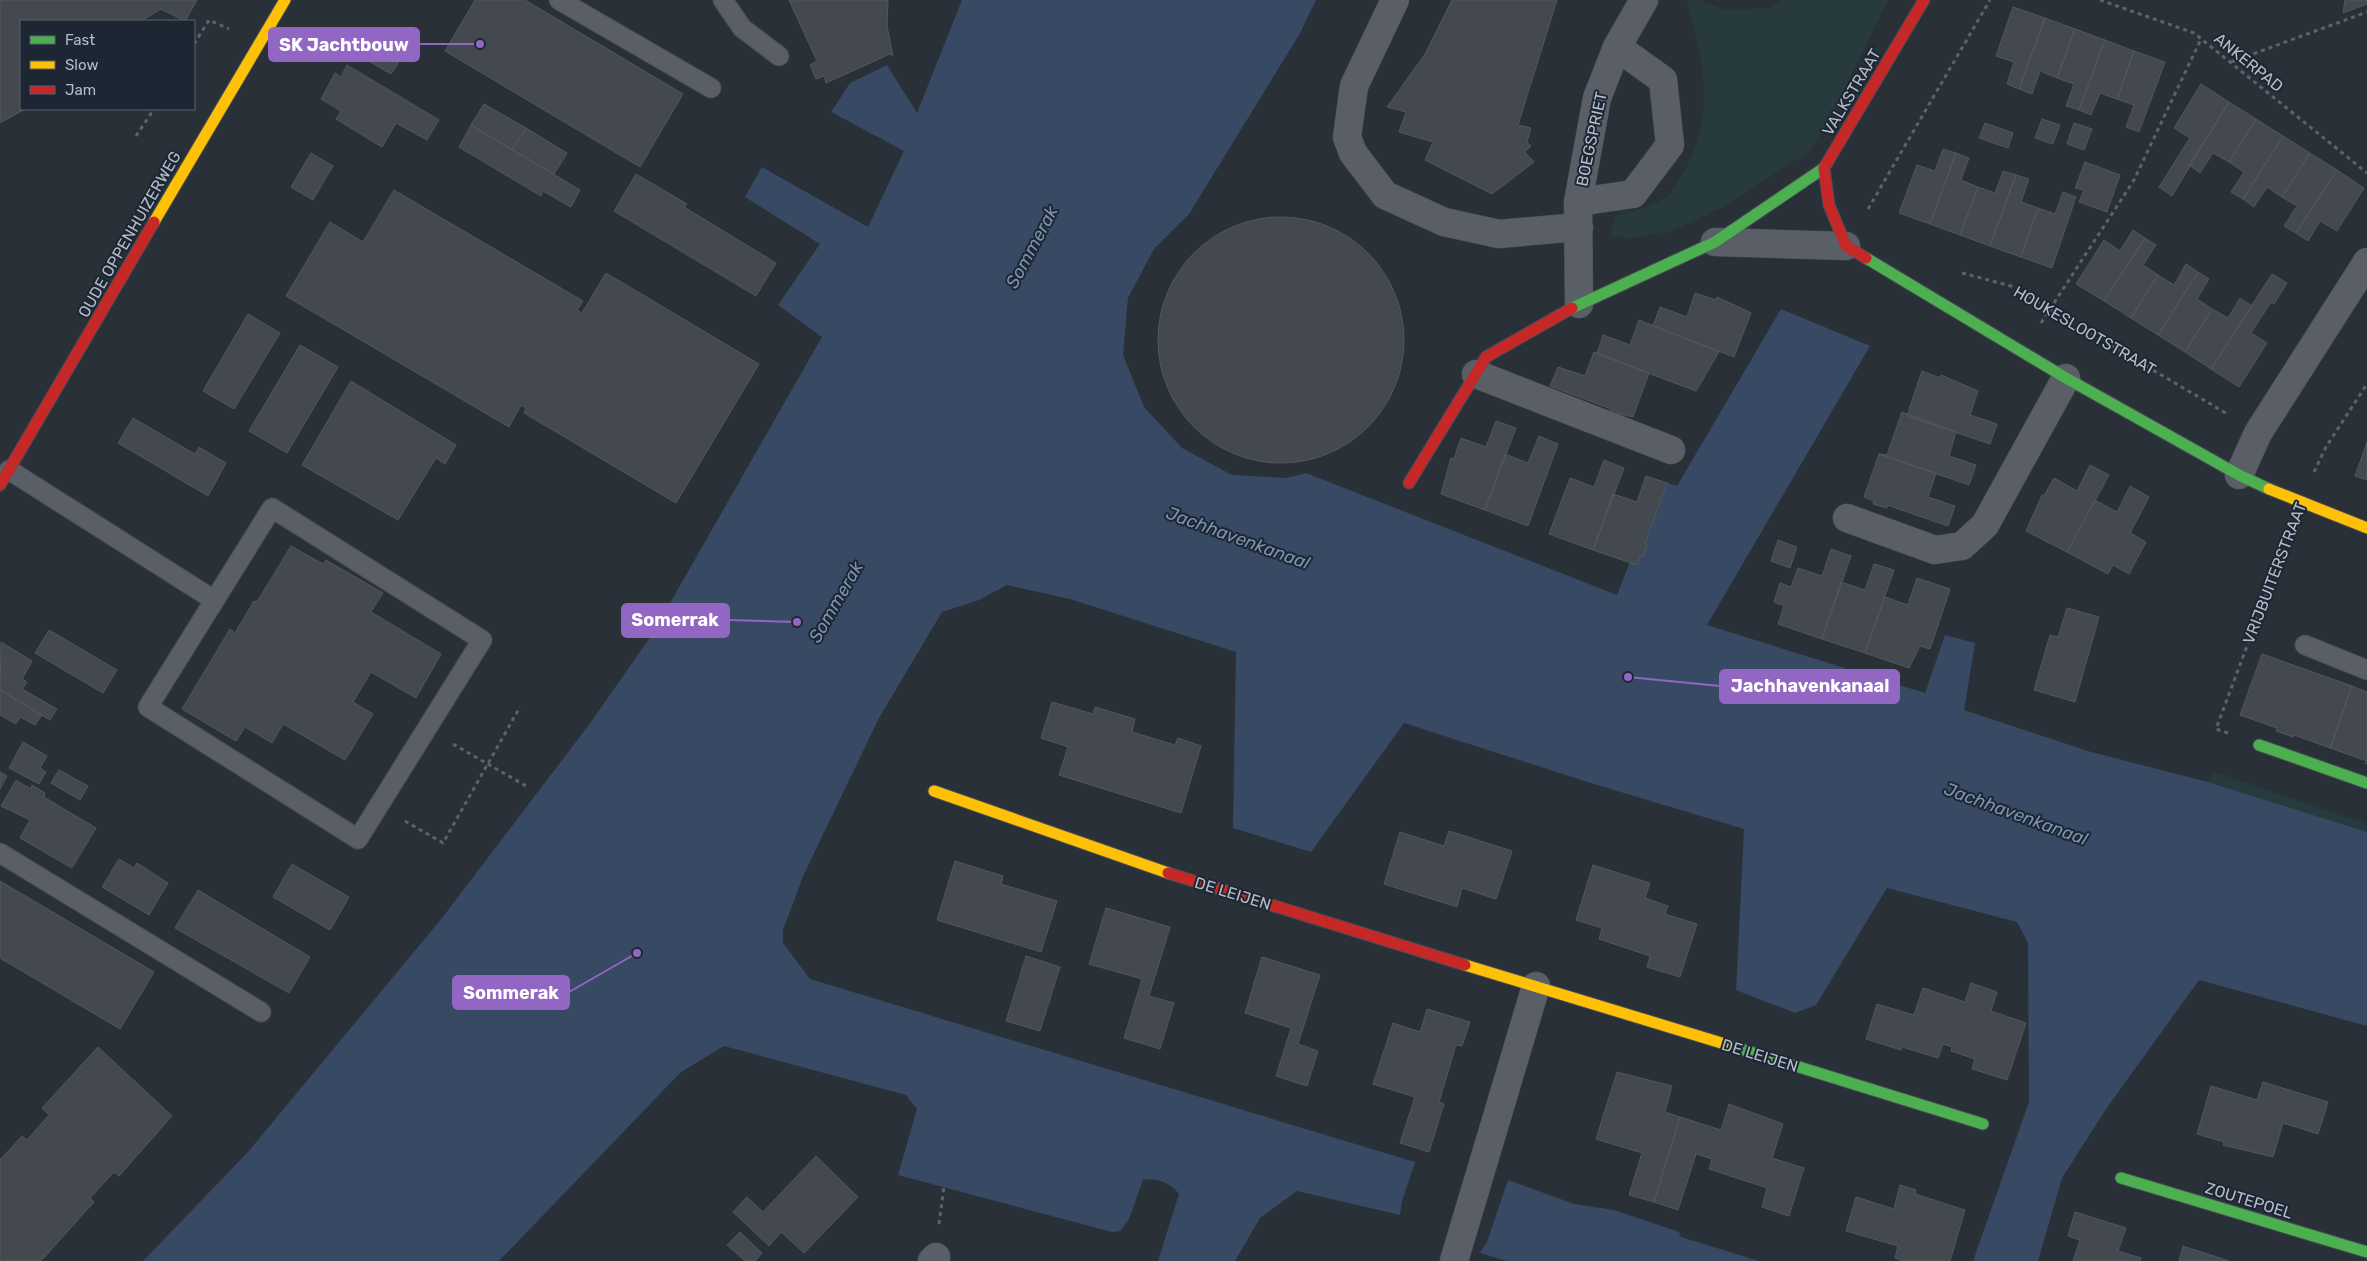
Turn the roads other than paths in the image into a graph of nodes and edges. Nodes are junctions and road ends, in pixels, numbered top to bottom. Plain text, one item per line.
1 (285, 0) edge
2 (558, 0) edge
3 (723, 0) edge
4 (1395, 0) edge
5 (1644, 0) edge
6 (1924, 0) edge
7 (1617, 47) junction
8 (779, 56) dead end
9 (711, 88) dead end
10 (1824, 168) junction
11 (1578, 215) junction
12 (1715, 242) junction
13 (1846, 246) junction
14 (2367, 262) edge
15 (1578, 304) junction
16 (1476, 374) junction
17 (2066, 378) junction
18 (1671, 450) dead end
19 (2239, 475) junction
20 (5, 477) edge
21 (1409, 483) dead end
22 (1847, 518) dead end
23 (2367, 528) edge
24 (214, 600) junction
25 (2305, 645) dead end
26 (2367, 670) edge
27 (2259, 745) road end
28 (2367, 783) edge
29 (934, 791) dead end
30 (0, 853) edge
31 (1536, 986) junction
32 (261, 1012) dead end
33 (1983, 1124) dead end
34 (2121, 1178) dead end
35 (2367, 1252) edge
36 (1454, 1261) edge

1 - 20 street, OUDE OPPENHUIZERWEG
2 - 9 lane
3 - 8 lane
4 - 11 street, BOEGSPRIET
5 - 7 street
6 - 10 street, VALKSTRAAT
7 - 11 street, BOEGSPRIET
7 - 11 street, BOEGSPRIET
10 - 12 street
10 - 13 street
11 - 15 street, BOEGSPRIET
12 - 13 street
12 - 15 street
13 - 17 street
14 - 19 street
15 - 16 street
16 - 18 street
16 - 21 street
17 - 19 street
17 - 22 street
19 - 23 street
20 - 24 lane
24 - 24 lane
25 - 26 lane
27 - 28 street
29 - 31 street, DE LEIJEN
30 - 32 lane
31 - 33 street, DE LEIJEN
31 - 36 street
34 - 35 street, ZOUTEPOEL

